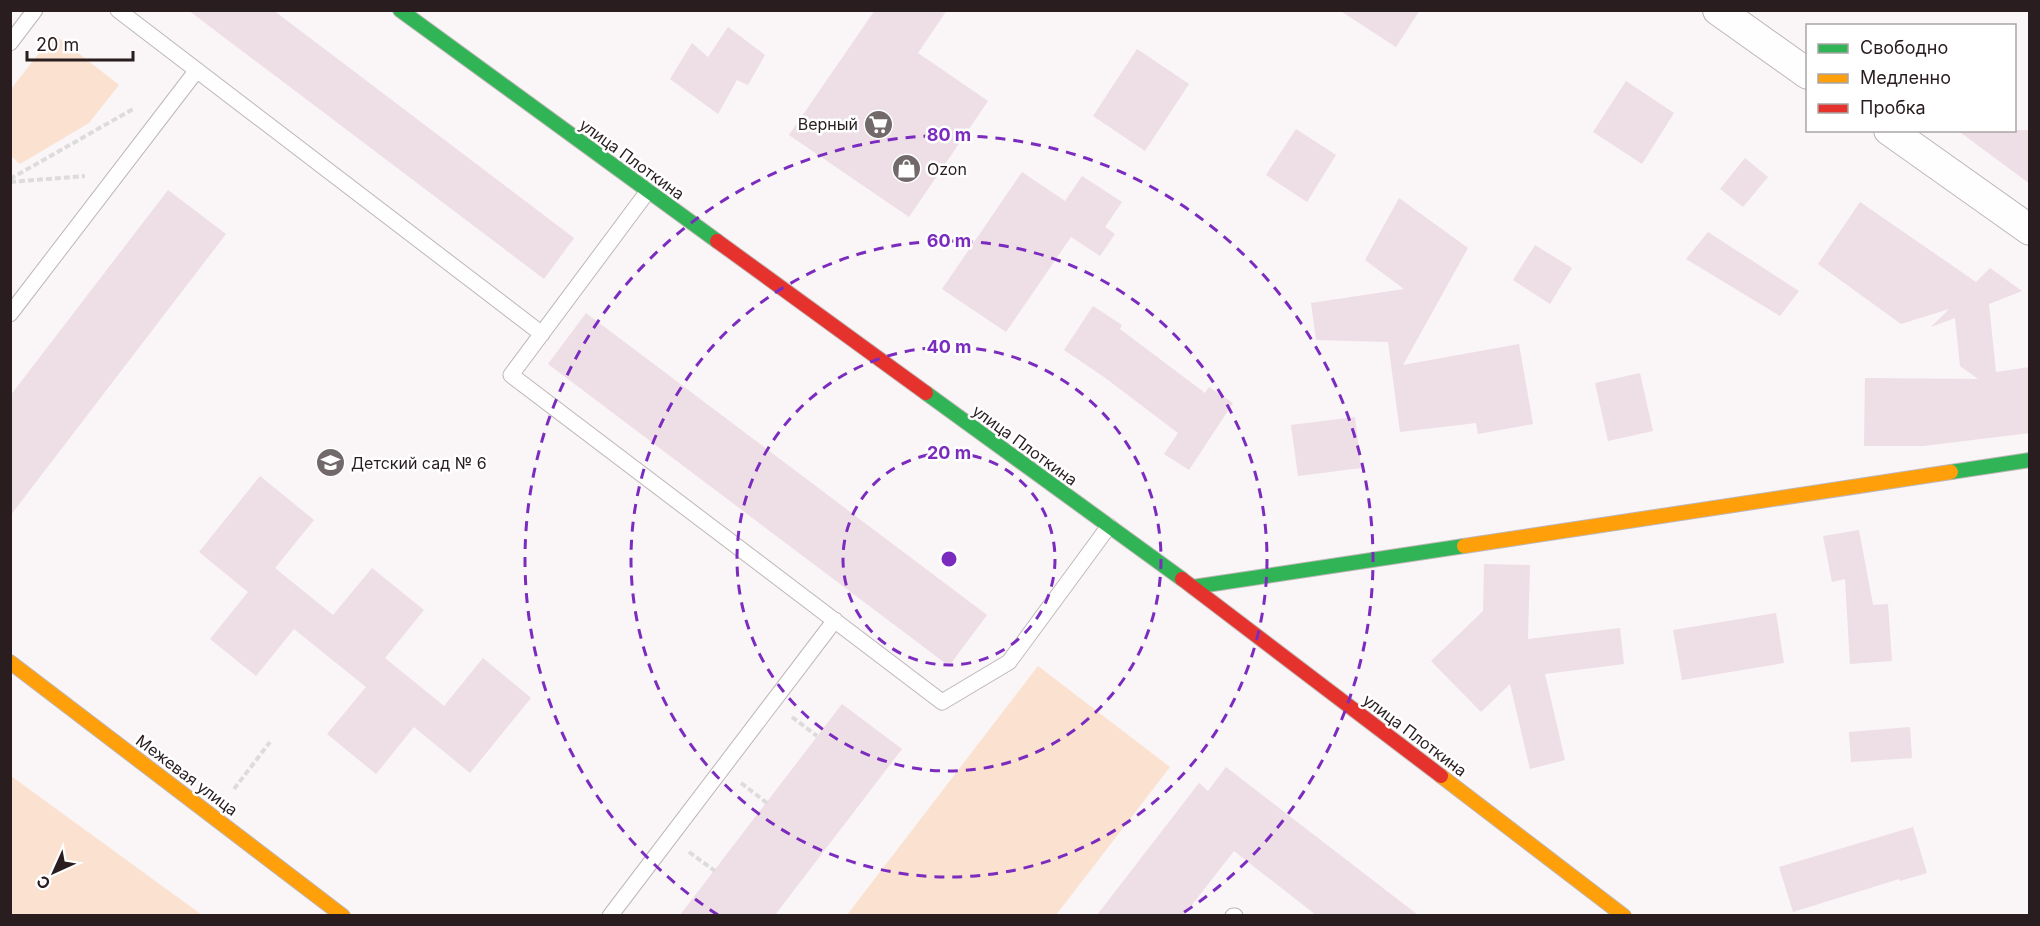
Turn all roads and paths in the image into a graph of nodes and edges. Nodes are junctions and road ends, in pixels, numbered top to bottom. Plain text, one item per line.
1 (35, 10) edge
2 (118, 10) edge
3 (400, 10) edge
4 (1718, 10) edge
5 (10, 43) edge
6 (197, 70) junction
7 (1806, 73) edge
8 (171, 104) junction
9 (1891, 132) edge
10 (118, 173) junction
11 (10, 181) edge
12 (648, 191) junction
13 (2030, 230) edge
14 (10, 314) edge
15 (542, 334) junction
16 (2030, 460) edge
17 (1109, 526) junction
18 (1193, 587) junction
19 (835, 620) junction
20 (10, 662) edge
21 (270, 742) dead end
22 (232, 792) dead end
23 (343, 915) edge
24 (609, 915) edge
25 (1624, 915) edge

1 - 5 lane
2 - 6 lane
3 - 12 street, улица Плоткина
4 - 7 street
6 - 8 lane
6 - 15 lane
8 - 10 lane
8 - 11 path
9 - 13 street
10 - 11 path
10 - 14 lane
12 - 15 lane
12 - 17 street, улица Плоткина
15 - 19 lane
16 - 18 street
17 - 18 street, улица Плоткина
17 - 19 lane
18 - 25 street, улица Плоткина
19 - 24 lane
20 - 23 street, Межевая улица
21 - 22 path

